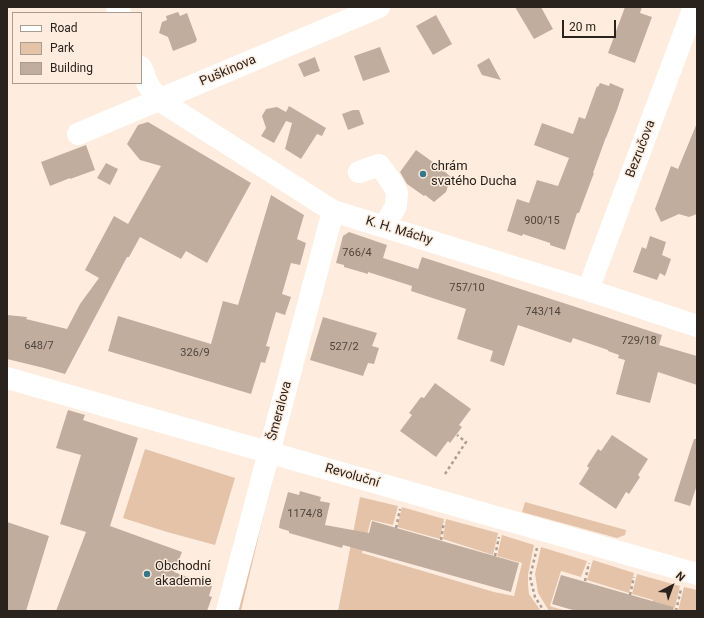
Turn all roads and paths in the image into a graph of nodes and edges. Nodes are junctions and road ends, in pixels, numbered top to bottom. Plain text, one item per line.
1 (379, 7) edge
2 (694, 7) edge
3 (142, 70) edge
4 (159, 100) junction
5 (78, 134) dead end
6 (359, 172) dead end
7 (333, 211) junction
8 (384, 227) junction
9 (588, 290) junction
10 (697, 326) edge
11 (7, 378) edge
12 (457, 435) dead end
13 (269, 452) junction
14 (445, 474) dead end
15 (401, 505) dead end
16 (445, 517) dead end
17 (396, 528) dead end
18 (500, 533) dead end
19 (441, 540) dead end
20 (538, 543) dead end
21 (495, 556) dead end
22 (590, 558) dead end
23 (636, 571) dead end
24 (690, 579) edge
25 (585, 581) dead end
26 (630, 595) dead end
27 (227, 611) edge
28 (544, 611) edge
29 (676, 611) edge

1 - 4 street, Puškinova
2 - 9 street, Bezručova
3 - 4 street, K. H. Máchy
4 - 5 street, Puškinova
4 - 7 street, K. H. Máchy
6 - 8 street
7 - 8 street, K. H. Máchy
7 - 13 street, Šmeralova
8 - 9 street, K. H. Máchy
9 - 10 street, K. H. Máchy
11 - 13 street, Revoluční
12 - 14 path
13 - 24 street, Revoluční
13 - 27 street, Šmeralova
15 - 17 path
16 - 19 path
18 - 21 path
20 - 28 path
22 - 25 path
23 - 26 path
24 - 29 path

